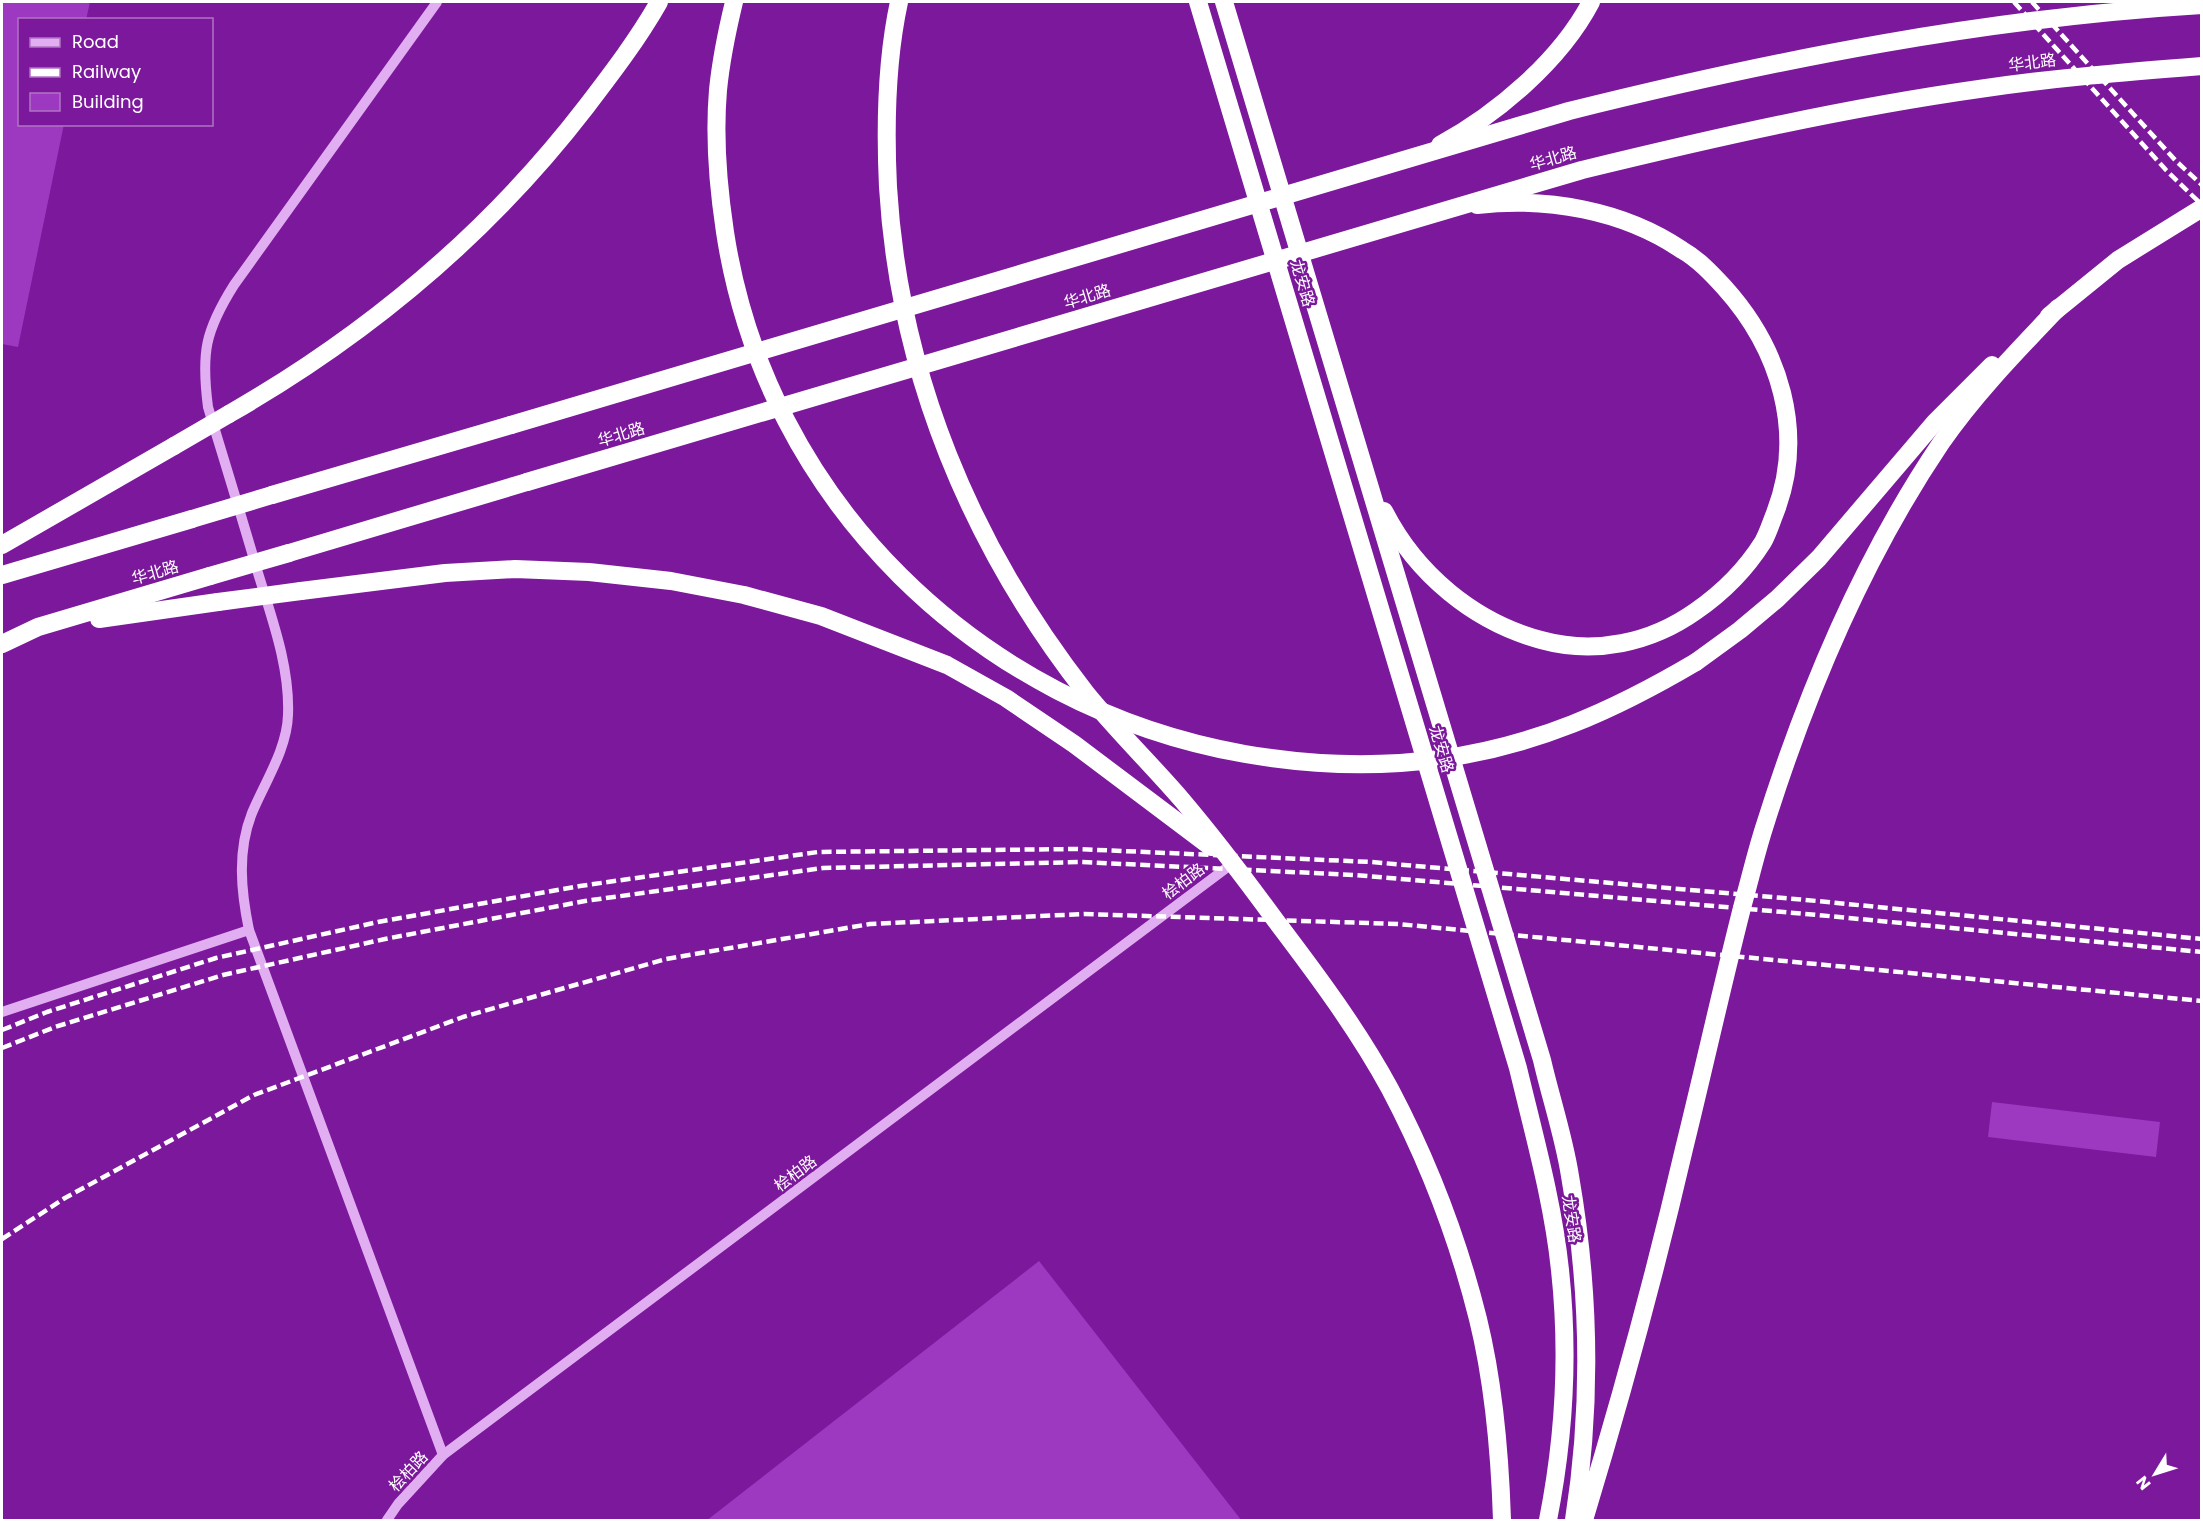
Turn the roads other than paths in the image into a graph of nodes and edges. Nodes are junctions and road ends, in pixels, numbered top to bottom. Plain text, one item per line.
1 (437, 2) edge
2 (659, 2) edge
3 (734, 2) edge
4 (899, 2) edge
5 (1198, 2) edge
6 (1224, 2) edge
7 (1590, 2) edge
8 (2202, 5) edge
9 (2202, 66) edge
10 (1424, 154) junction
11 (2202, 208) edge
12 (1449, 209) junction
13 (2058, 308) junction
14 (1367, 478) junction
15 (2, 545) edge
16 (2, 576) edge
17 (38, 627) junction
18 (2, 644) edge
19 (1233, 863) junction
20 (249, 930) junction
21 (2, 1012) edge
22 (443, 1455) junction
23 (387, 1521) edge
24 (1502, 1521) edge
25 (1548, 1521) edge
26 (1574, 1521) edge
27 (1584, 1521) edge

1 - 20 street
2 - 15 highway, bridge
3 - 13 highway, bridge
4 - 19 highway
5 - 25 highway, 龙安路
6 - 14 highway, 龙安路
7 - 10 highway, bridge
8 - 10 highway, bridge
9 - 12 highway, 华北路, bridge
10 - 16 highway, bridge
11 - 13 highway
12 - 14 highway, bridge
12 - 17 highway, 华北路, bridge
13 - 27 highway
14 - 26 highway, 龙安路
17 - 18 highway, 华北路
17 - 19 highway, bridge
19 - 22 street, 桧柏路
19 - 24 highway
20 - 21 street
20 - 22 street
22 - 23 street, 桧柏路

